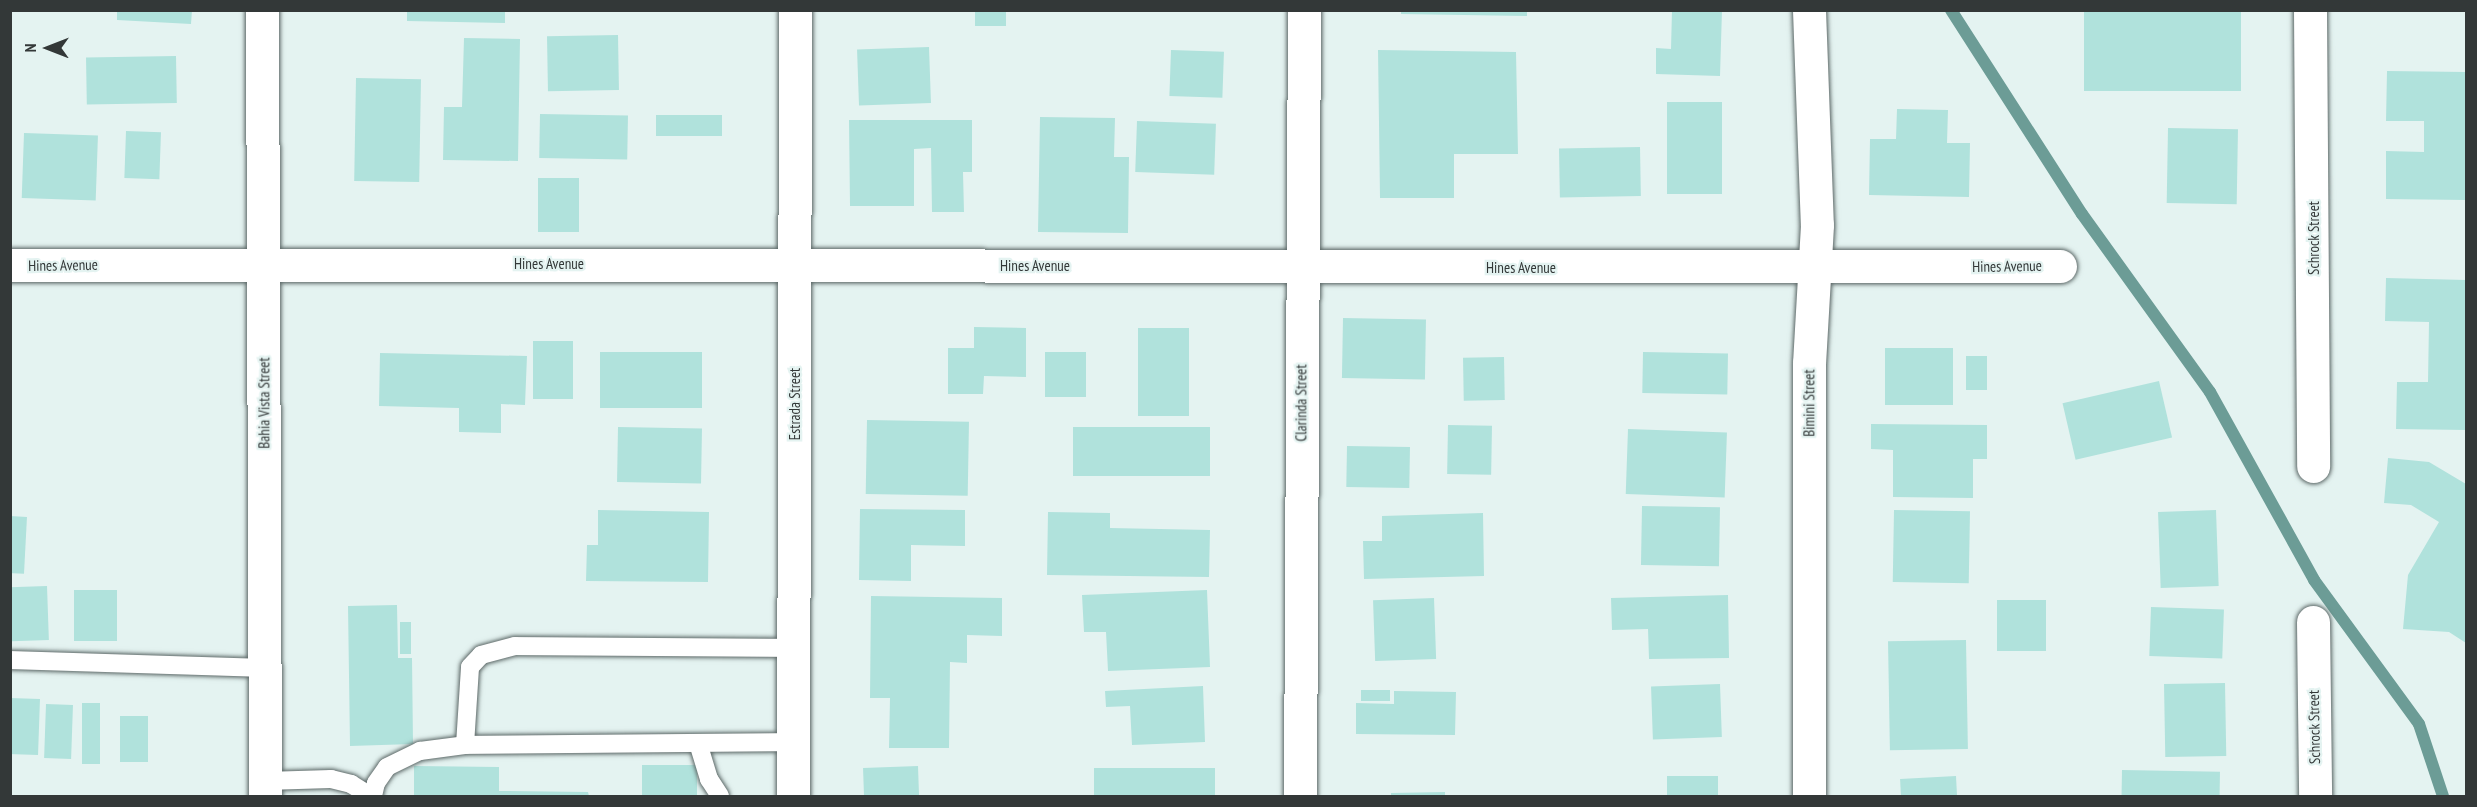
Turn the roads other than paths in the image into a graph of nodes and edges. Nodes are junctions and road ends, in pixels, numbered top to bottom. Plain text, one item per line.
1 (262, 10) edge
2 (795, 10) edge
3 (1304, 10) edge
4 (1809, 10) edge
5 (2310, 10) edge
6 (263, 263) junction
7 (10, 265) edge
8 (795, 265) junction
9 (2060, 266) dead end
10 (1301, 267) junction
11 (1814, 269) junction
12 (2313, 466) dead end
13 (2313, 622) dead end
14 (794, 648) junction
15 (10, 660) edge
16 (265, 668) junction
17 (794, 742) junction
18 (698, 743) junction
19 (465, 745) junction
20 (265, 789) edge
21 (372, 796) edge
22 (720, 796) edge
23 (793, 796) edge
24 (1300, 796) edge
25 (1809, 796) edge
26 (2315, 796) edge

1 - 6 street, Bahia Vista Street
2 - 8 street, Estrada Street
3 - 10 street, Clarinda Street
4 - 11 street, Bimini Street
5 - 12 street, Schrock Street
6 - 7 street, Hines Avenue
6 - 8 street, Hines Avenue
6 - 16 street, Bahia Vista Street
8 - 10 street, Hines Avenue
8 - 14 street, Estrada Street
9 - 11 street, Hines Avenue
10 - 11 street, Hines Avenue
10 - 24 street, Clarinda Street
11 - 25 street, Bimini Street
13 - 26 street, Schrock Street
14 - 17 street, Estrada Street
14 - 19 lane
15 - 16 lane
16 - 20 street, Bahia Vista Street
17 - 18 lane
17 - 23 street, Estrada Street
18 - 19 lane
18 - 22 lane
19 - 21 lane
20 - 21 lane

